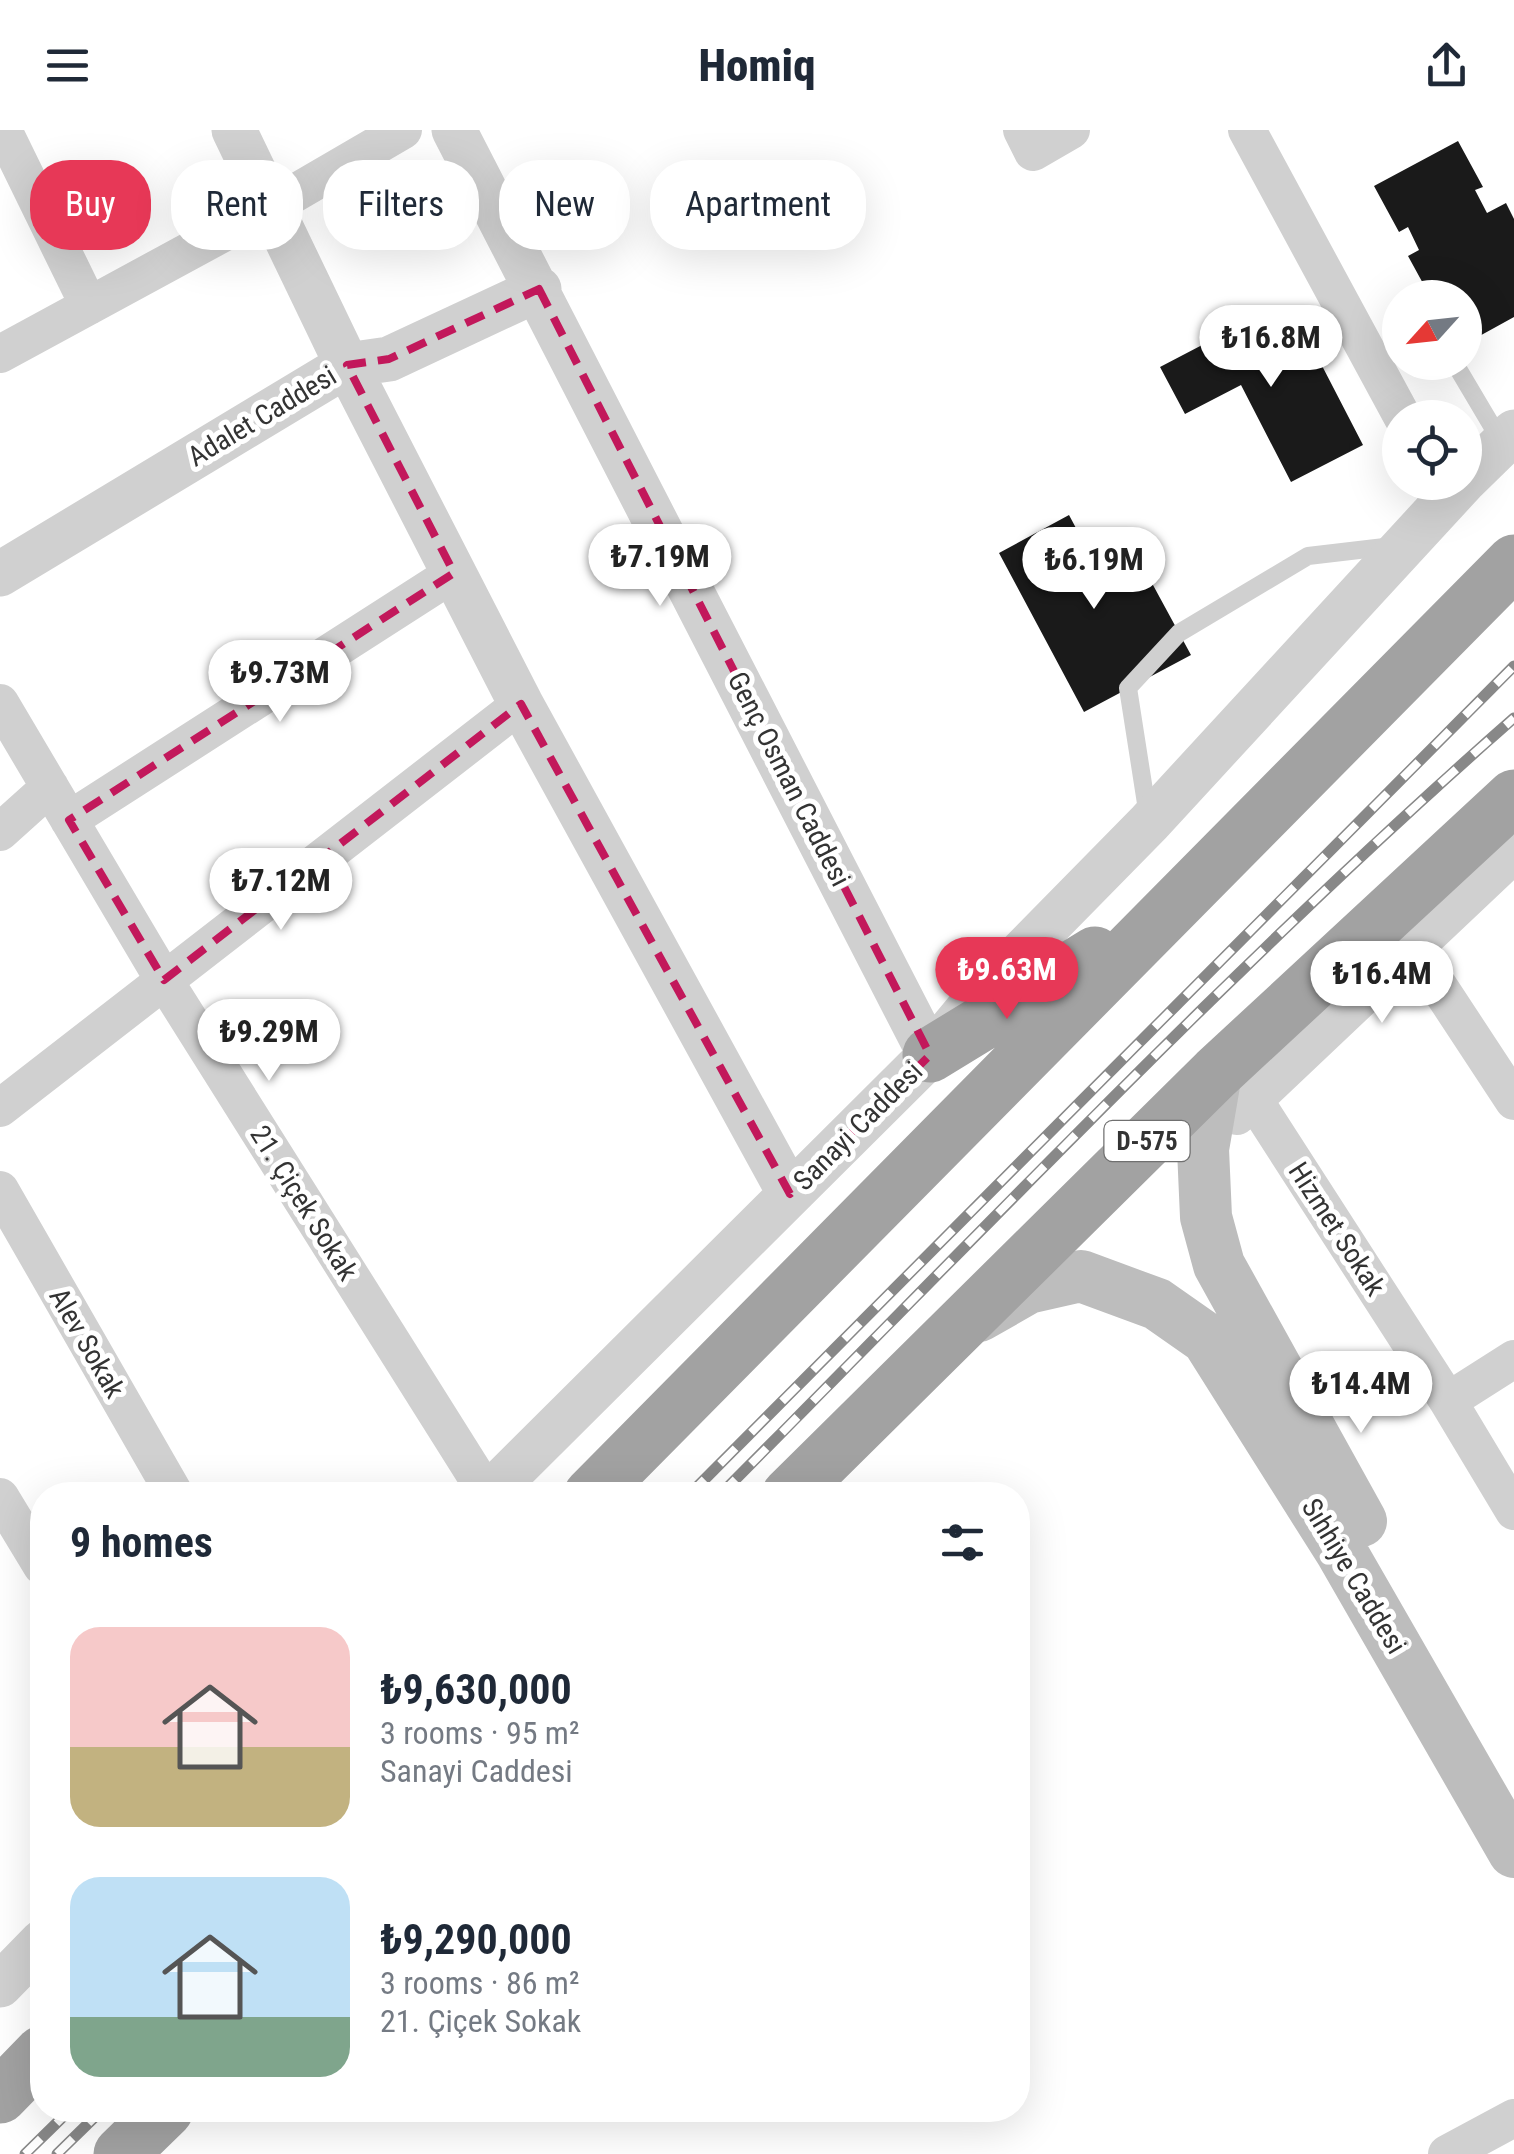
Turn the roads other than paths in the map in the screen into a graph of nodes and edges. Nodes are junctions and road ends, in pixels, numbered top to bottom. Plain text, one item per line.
1 (3, 130) edge
2 (234, 130) edge
3 (403, 130) edge
4 (454, 130) edge
5 (1070, 130) edge
6 (1247, 130) edge
7 (1028, 141) edge
8 (248, 160) edge
9 (303, 188) edge
10 (192, 250) edge
11 (292, 250) edge
12 (539, 289) junction
13 (89, 306) junction
14 (0, 354) edge
15 (347, 365) junction
16 (1467, 380) edge
17 (1393, 400) edge
18 (1508, 438) edge
19 (1482, 461) edge
20 (1441, 500) edge
21 (1403, 545) junction
22 (1514, 562) edge
23 (454, 573) junction
24 (0, 574) edge
25 (0, 703) edge
26 (520, 704) junction
27 (1514, 797) edge
28 (59, 804) junction
29 (1149, 823) junction
30 (0, 832) edge
31 (1514, 854) edge
32 (1166, 910) junction
33 (1414, 949) junction
34 (164, 980) junction
35 (930, 1055) junction
36 (1235, 1087) junction
37 (1514, 1101) edge
38 (0, 1108) edge
39 (0, 1190) edge
40 (790, 1194) junction
41 (956, 1330) junction
42 (1514, 1359) edge
43 (1448, 1401) junction
44 (168, 1482) edge
45 (480, 1482) edge
46 (501, 1482) edge
47 (604, 1482) edge
48 (802, 1482) edge
49 (0, 1497) edge
50 (1514, 1511) edge
51 (30, 1546) edge
52 (1514, 1792) edge
53 (1514, 1852) edge
54 (30, 1954) edge
55 (0, 1985) edge
56 (30, 2065) edge
57 (0, 2096) edge
58 (1514, 2118) edge
59 (154, 2122) edge
60 (121, 2154) edge
61 (1447, 2154) edge

1 - 13 street
2 - 8 street
3 - 9 street
4 - 12 street, Genç Osman Caddesi
5 - 7 street
6 - 17 street
10 - 13 street
11 - 15 street
12 - 15 street, Adalet Caddesi
12 - 35 street, Genç Osman Caddesi
13 - 14 street
15 - 23 street
15 - 24 street, Adalet Caddesi
16 - 18 lane
18 - 19 street, Sanayi Caddesi
20 - 21 street, Sanayi Caddesi
21 - 29 street, Sanayi Caddesi
21 - 29 lane
22 - 32 highway
23 - 26 street
23 - 28 street
25 - 28 street, 21. Çiçek Sokak
26 - 34 street
26 - 40 street
27 - 36 highway, D-575
28 - 30 street
28 - 34 street, 21. Çiçek Sokak
29 - 35 street, Sanayi Caddesi
31 - 33 street
32 - 35 highway
32 - 47 highway
33 - 36 street
33 - 37 street
34 - 38 street
34 - 45 street, 21. Çiçek Sokak
35 - 40 street, Sanayi Caddesi
36 - 41 highway, D-575
36 - 43 street, Hizmet Sokak
36 - 52 main road, Sıhhiye Caddesi
39 - 44 street, Alev Sokak
40 - 46 street, Sanayi Caddesi
41 - 48 highway, D-575
41 - 53 main road, Sıhhiye Caddesi
42 - 43 street
43 - 50 street, Hizmet Sokak
49 - 51 street
54 - 55 street
56 - 57 highway
58 - 61 street
59 - 60 highway

